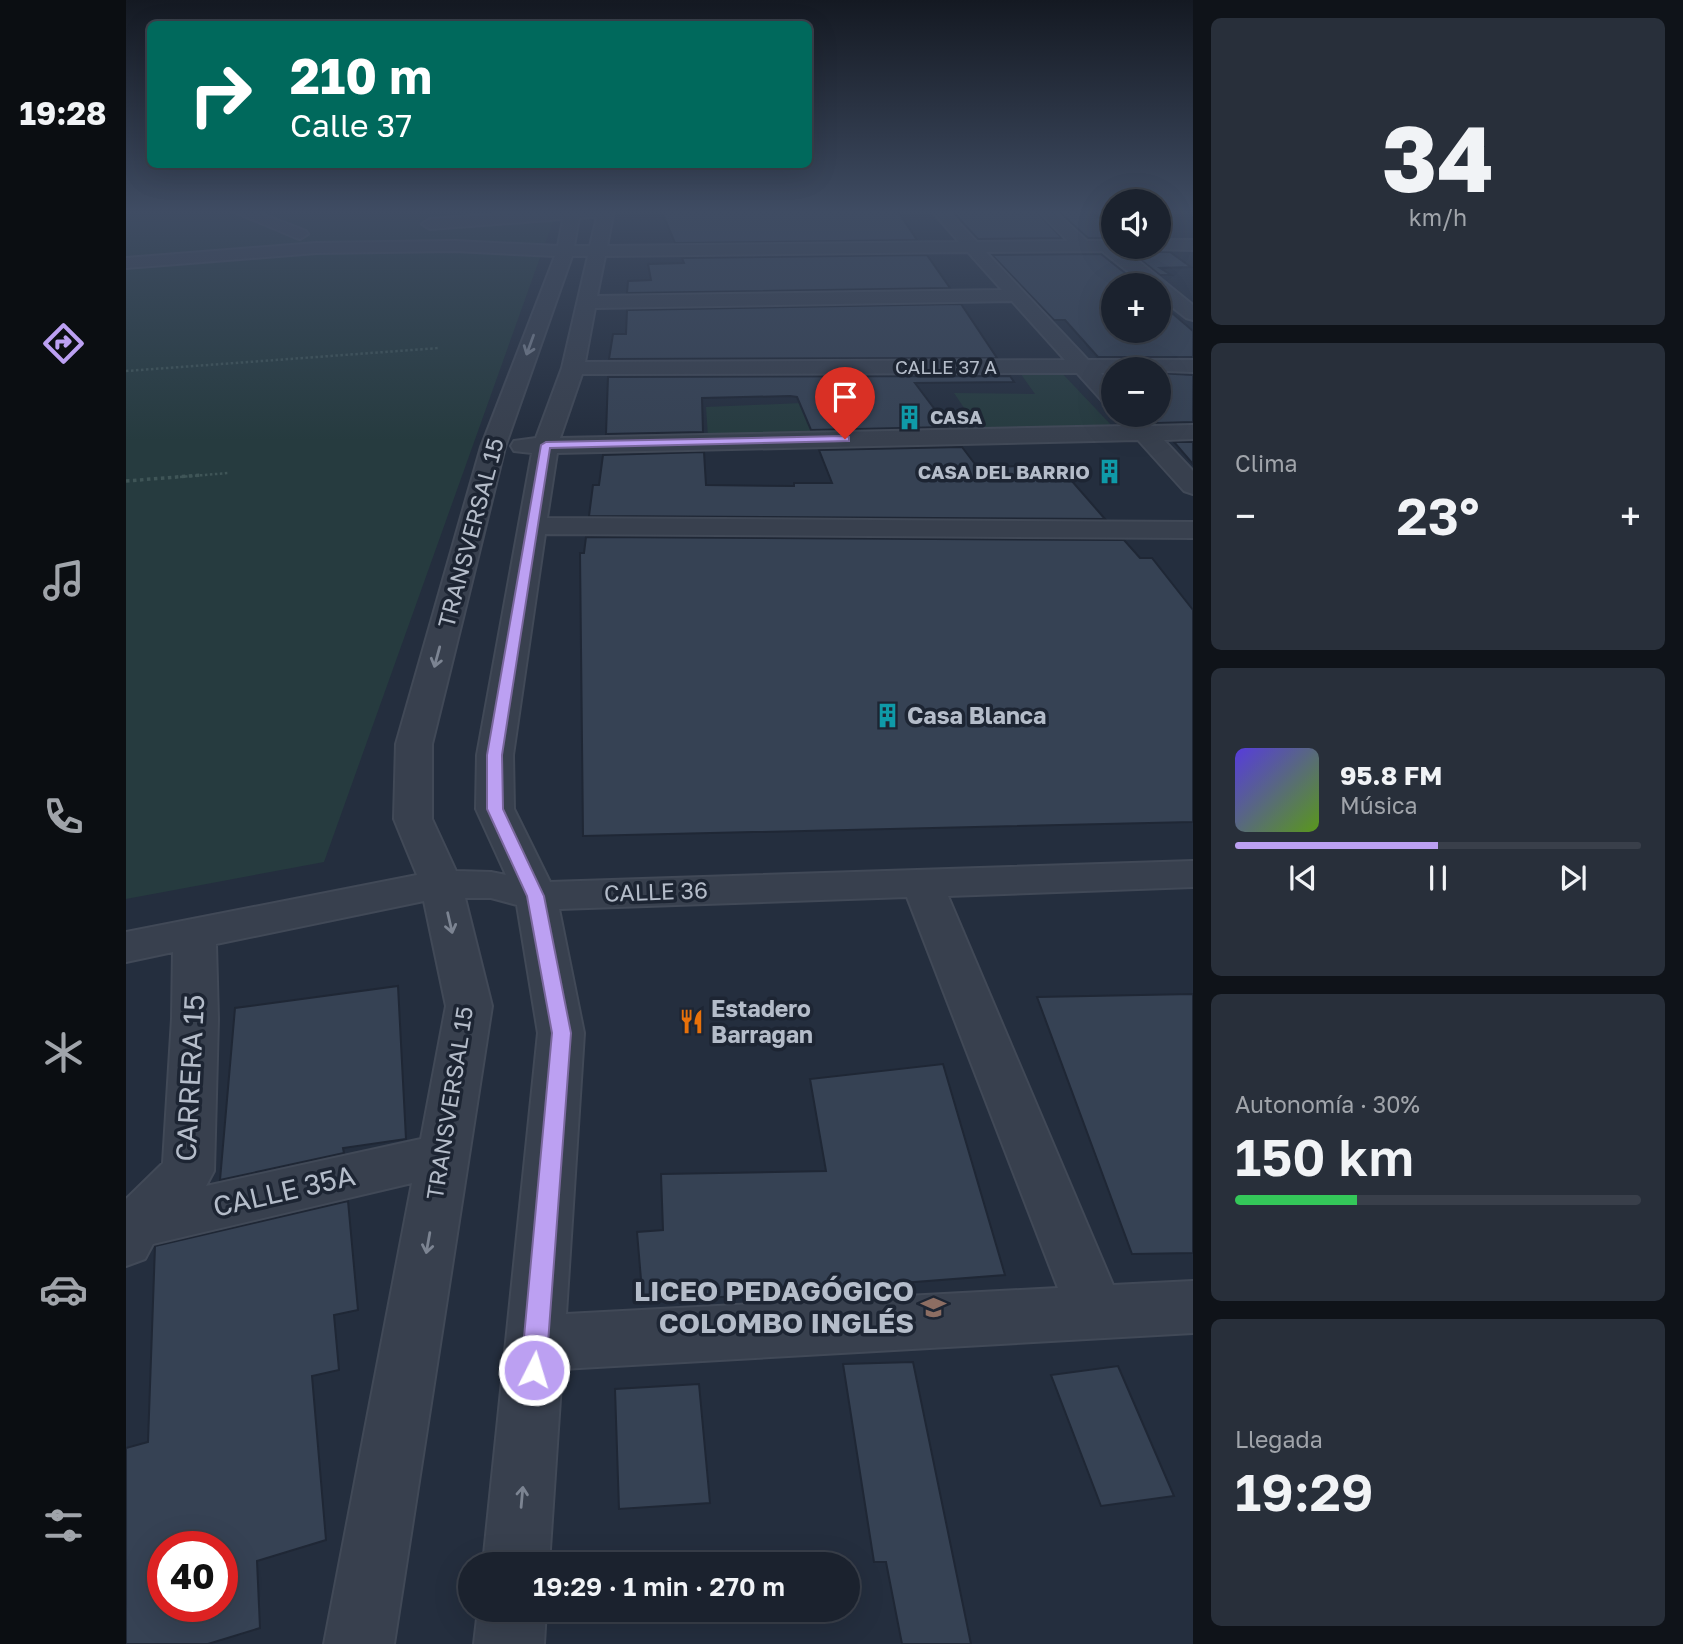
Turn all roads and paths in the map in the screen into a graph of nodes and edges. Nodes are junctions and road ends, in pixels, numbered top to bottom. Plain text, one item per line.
1 (564, 287) edge
2 (590, 287) edge
3 (1009, 287) edge
4 (1017, 295) junction
5 (1171, 297) edge
6 (589, 302) junction
7 (1193, 314) edge
8 (439, 348) dead end
9 (1193, 366) edge
10 (1083, 367) junction
11 (573, 368) junction
12 (126, 371) edge
13 (1101, 386) edge
14 (1138, 427) edge
15 (1193, 432) edge
16 (1144, 433) junction
17 (546, 445) junction
18 (493, 447) junction
19 (228, 473) dead end
20 (126, 481) edge
21 (1193, 486) edge
22 (533, 526) junction
23 (1193, 530) edge
24 (1193, 874) edge
25 (922, 883) junction
26 (441, 884) junction
27 (536, 896) junction
28 (194, 933) junction
29 (126, 947) edge
30 (443, 1155) junction
31 (129, 1231) edge
32 (1193, 1307) edge
33 (1096, 1313) junction
34 (536, 1343) junction
35 (517, 1552) edge
36 (511, 1622) edge
37 (359, 1644) edge
38 (509, 1644) edge

1 -> 18 street, TRANSVERSAL 15
2 - 6 street
3 - 4 street
4 - 6 street
4 - 10 street
5 - 7 street
6 - 11 street
8 - 12 path
9 - 10 street, CALLE 37 A
10 - 11 street, CALLE 37 A
10 - 13 street
11 - 17 street
14 - 16 street
15 - 16 street
16 - 17 street
16 - 21 street
17 - 18 street
17 - 22 street
18 -> 26 street, TRANSVERSAL 15
19 - 20 path
22 - 23 street
22 - 27 street
24 - 25 street, CALLE 36
25 - 27 street, CALLE 36
25 - 33 street
26 - 27 street, CALLE 36
26 - 28 street, CALLE 36
26 -> 30 street, TRANSVERSAL 15
27 - 34 street
28 - 29 street, CALLE 36
28 - 31 street, CARRERA 15
30 - 31 street, CALLE 35A
30 -> 37 street, TRANSVERSAL 15
32 - 33 street
33 - 34 street
35 -> 34 street
36 - 38 street

